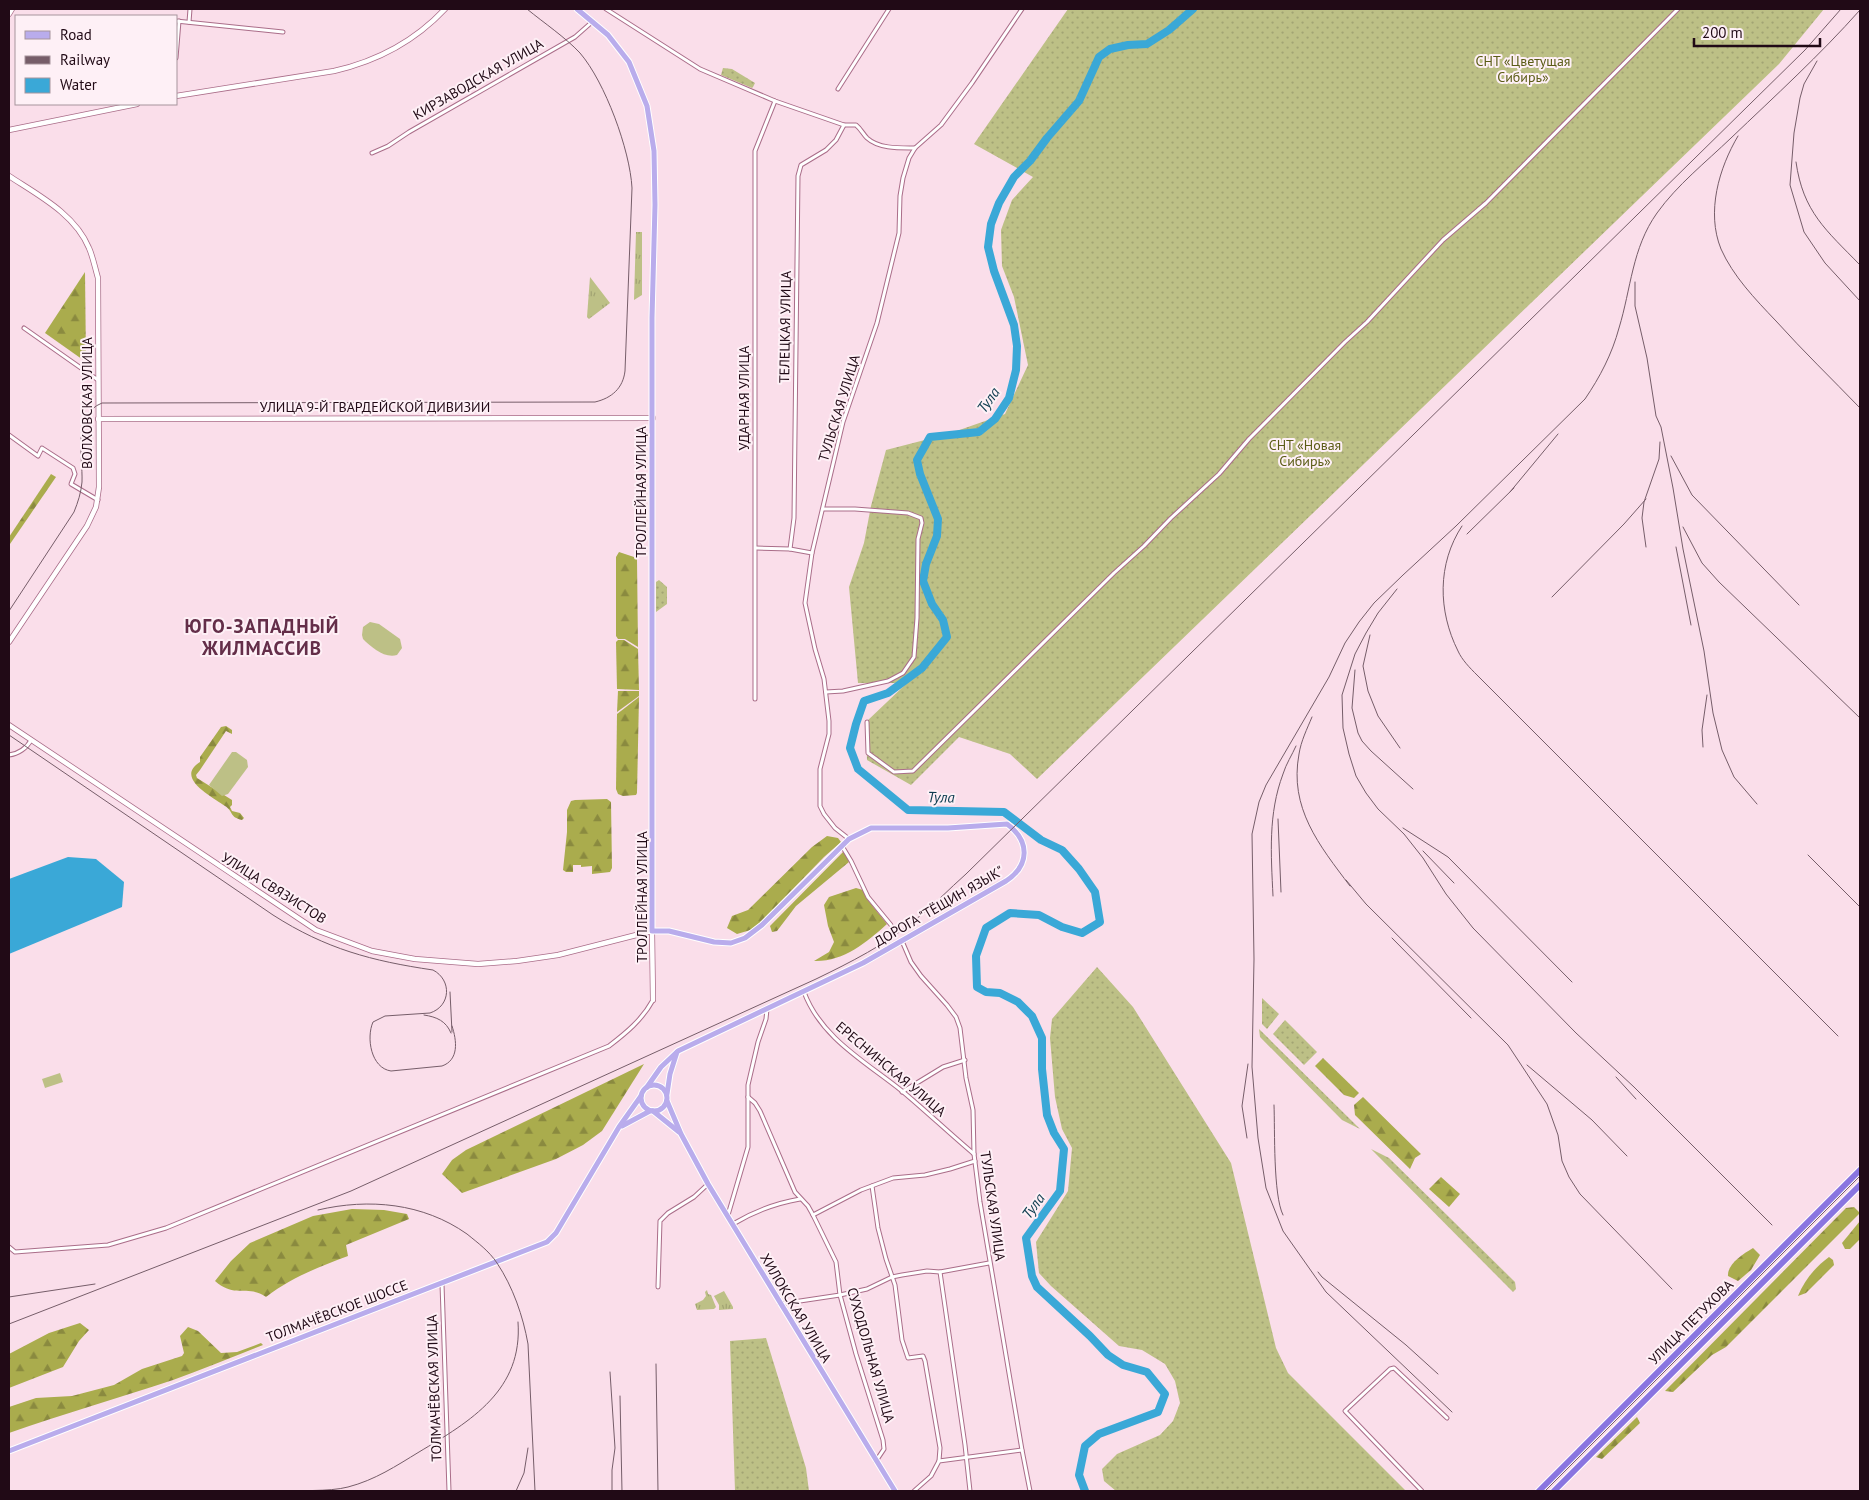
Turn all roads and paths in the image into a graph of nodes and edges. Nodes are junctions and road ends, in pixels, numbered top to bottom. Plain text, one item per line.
1 (12, 9) edge
2 (190, 9) edge
3 (445, 9) edge
4 (577, 9) edge
5 (606, 9) edge
6 (889, 9) edge
7 (1022, 9) edge
8 (1678, 9) edge
9 (9, 14) edge
10 (178, 21) edge
11 (189, 22) junction
12 (593, 22) junction
13 (283, 32) dead end
14 (838, 90) dead end
15 (178, 96) edge
16 (775, 101) junction
17 (132, 105) edge
18 (844, 125) junction
19 (9, 130) edge
20 (915, 148) junction
21 (372, 153) dead end
22 (9, 176) edge
23 (24, 328) dead end
24 (98, 381) junction
25 (653, 418) junction
26 (98, 419) junction
27 (9, 435) edge
28 (98, 500) junction
29 (823, 509) junction
30 (756, 548) junction
31 (790, 549) junction
32 (812, 553) junction
33 (9, 642) edge
34 (826, 692) junction
35 (755, 699) dead end
36 (867, 722) dead end
37 (9, 725) edge
38 (32, 740) junction
39 (9, 755) edge
40 (848, 839) junction
41 (842, 846) junction
42 (891, 925) dead end
43 (652, 932) junction
44 (902, 941) junction
45 (804, 992) junction
46 (652, 1000) joint
47 (767, 1009) junction
48 (678, 1051) junction
49 (965, 1060) junction
50 (647, 1087) junction
51 (902, 1092) junction
52 (641, 1096) junction
53 (748, 1097) junction
54 (667, 1098) junction
55 (651, 1111) junction
56 (619, 1127) junction
57 (681, 1134) junction
58 (974, 1154) junction
59 (975, 1161) junction
60 (1860, 1170) edge
61 (708, 1184) junction
62 (1860, 1185) edge
63 (872, 1186) junction
64 (800, 1199) junction
65 (1819, 1211) junction
66 (728, 1215) junction
67 (814, 1215) junction
68 (1826, 1219) junction
69 (733, 1224) junction
70 (1794, 1236) junction
71 (1802, 1244) junction
72 (9, 1247) edge
73 (989, 1263) junction
74 (940, 1272) junction
75 (892, 1278) junction
76 (442, 1284) junction
77 (658, 1287) dead end
78 (840, 1295) junction
79 (780, 1304) junction
80 (1447, 1418) dead end
81 (1022, 1450) junction
82 (9, 1451) edge
83 (966, 1458) junction
84 (876, 1461) junction
85 (939, 1461) junction
86 (449, 1491) edge
87 (895, 1491) edge
88 (914, 1491) edge
89 (970, 1491) edge
90 (1030, 1491) edge
91 (1422, 1491) edge
92 (1539, 1491) edge
93 (1554, 1491) edge

1 - 9 main road
2 - 11 street
3 - 15 main road
4 - 12 main road, ТРОЛЛЕЙНАЯ УЛИЦА
5 - 16 street
6 - 14 street
7 - 20 street, ТУЛЬСКАЯ УЛИЦА
8 - 36 street
10 - 11 street
11 - 13 street
12 - 21 street, КИРЗАВОДСКАЯ УЛИЦА
12 - 25 main road, ТРОЛЛЕЙНАЯ УЛИЦА
16 - 18 street
16 - 30 street, УДАРНАЯ УЛИЦА
17 - 19 main road
18 - 20 street
18 - 31 street, ТЕЛЕЦКАЯ УЛИЦА
20 - 29 street, ТУЛЬСКАЯ УЛИЦА
22 - 24 main road, ВОЛХОВСКАЯ УЛИЦА
23 - 24 street
24 - 26 main road, ВОЛХОВСКАЯ УЛИЦА
25 - 26 main road, УЛИЦА 9-Й ГВАРДЕЙСКОЙ ДИВИЗИИ
25 - 43 main road, ТРОЛЛЕЙНАЯ УЛИЦА
26 - 28 main road, ВОЛХОВСКАЯ УЛИЦА
27 - 28 street
28 - 33 main road, ВОЛХОВСКАЯ УЛИЦА
29 - 32 street, ТУЛЬСКАЯ УЛИЦА
29 - 34 street
30 - 31 street
30 - 35 street, УДАРНАЯ УЛИЦА
31 - 32 street
32 - 34 street, ТУЛЬСКАЯ УЛИЦА
34 - 40 street, ТУЛЬСКАЯ УЛИЦА
37 - 38 main road, УЛИЦА СВЯЗИСТОВ
38 - 39 street
38 - 43 main road, УЛИЦА СВЯЗИСТОВ
40 - 41 main road, ДОРОГА "ТЁЩИН ЯЗЫК"
40 - 44 main road, ДОРОГА "ТЁЩИН ЯЗЫК"
41 - 42 street
41 - 43 main road, ДОРОГА "ТЁЩИН ЯЗЫК"
43 - 46 main road, ТРОЛЛЕЙНАЯ УЛИЦА
44 - 45 main road, ДОРОГА "ТЁЩИН ЯЗЫК"
44 - 49 street, ТУЛЬСКАЯ УЛИЦА
45 - 47 main road, ДОРОГА "ТЁЩИН ЯЗЫК"
45 - 51 street, ЕРЕСНИНСКАЯ УЛИЦА
46 - 72 street
47 - 48 main road, ДОРОГА "ТЁЩИН ЯЗЫК"
47 - 53 street
48 - 50 main road, ДОРОГА "ТЁЩИН ЯЗЫК"
48 - 54 main road
49 - 51 street
49 - 58 street, ТУЛЬСКАЯ УЛИЦА
50 - 52 main road
50 - 54 main road
51 - 58 street, ЕРЕСНИНСКАЯ УЛИЦА
52 - 55 main road
52 - 56 main road, ТОЛМАЧЁВСКОЕ ШОССЕ
53 - 64 street, СУХОДОЛЬНАЯ УЛИЦА
53 - 66 street
54 - 55 main road
54 - 57 main road
55 - 56 main road
55 - 57 main road
56 - 76 main road, ТОЛМАЧЁВСКОЕ ШОССЕ
57 - 61 main road, ХИЛОКСКАЯ УЛИЦА
58 - 59 street, ТУЛЬСКАЯ УЛИЦА
59 - 63 street
59 - 73 street, ТУЛЬСКАЯ УЛИЦА
60 - 65 highway, УЛИЦА ПЕТУХОВА
61 - 66 main road, ХИЛОКСКАЯ УЛИЦА
61 - 77 street
62 - 68 highway, УЛИЦА ПЕТУХОВА
63 - 67 street
63 - 75 street
64 - 67 street, СУХОДОЛЬНАЯ УЛИЦА
64 - 69 street
65 - 68 highway
65 - 70 highway, УЛИЦА ПЕТУХОВА
66 - 69 main road, ХИЛОКСКАЯ УЛИЦА
67 - 78 street, СУХОДОЛЬНАЯ УЛИЦА
68 - 71 highway, УЛИЦА ПЕТУХОВА
69 - 79 main road, ХИЛОКСКАЯ УЛИЦА
70 - 71 highway
70 - 92 highway, УЛИЦА ПЕТУХОВА
71 - 93 highway, УЛИЦА ПЕТУХОВА
73 - 74 street
73 - 81 street, ТУЛЬСКАЯ УЛИЦА
74 - 75 street
74 - 83 street
75 - 78 street
75 - 85 street
76 - 82 main road, ТОЛМАЧЁВСКОЕ ШОССЕ
76 - 86 street, ТОЛМАЧЁВСКАЯ УЛИЦА
78 - 79 street
78 - 84 street, СУХОДОЛЬНАЯ УЛИЦА
79 - 84 main road, ХИЛОКСКАЯ УЛИЦА
80 - 91 street
81 - 83 street
81 - 90 street, ТУЛЬСКАЯ УЛИЦА
83 - 85 street
83 - 89 street
84 - 87 main road, ХИЛОКСКАЯ УЛИЦА
85 - 88 street

